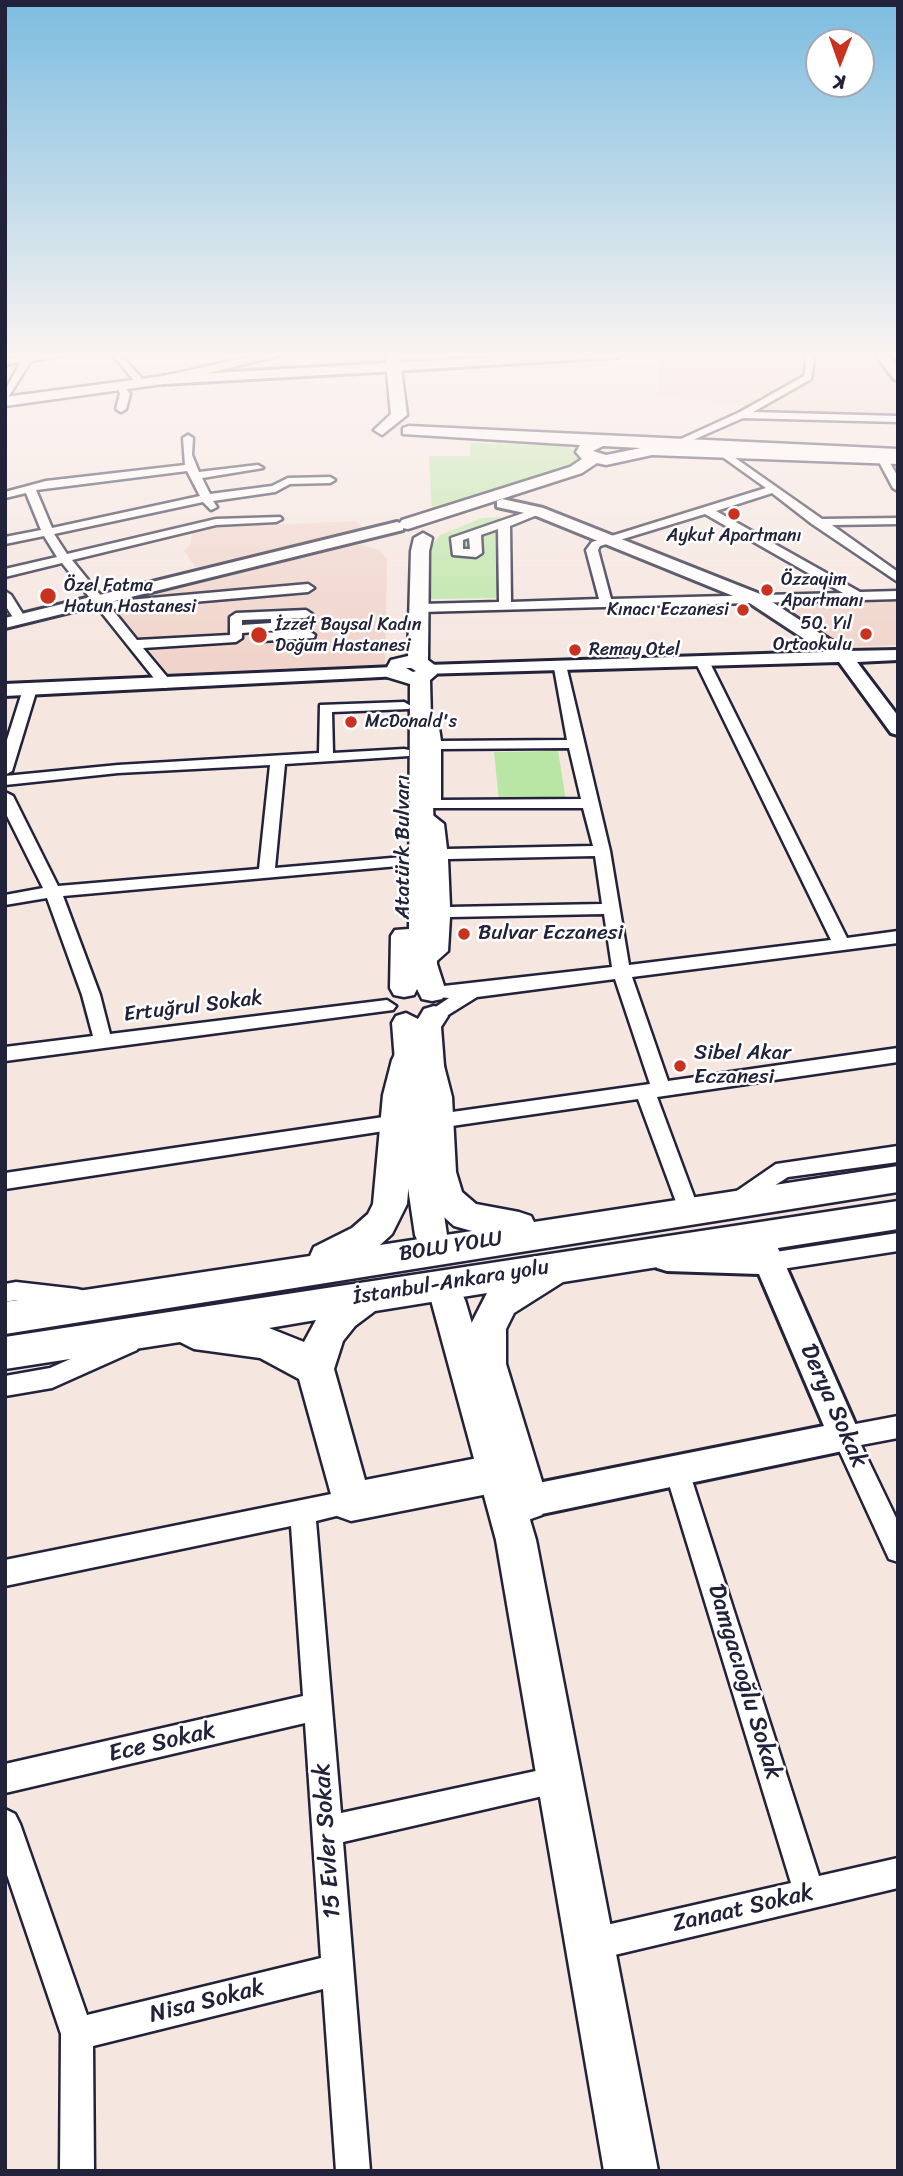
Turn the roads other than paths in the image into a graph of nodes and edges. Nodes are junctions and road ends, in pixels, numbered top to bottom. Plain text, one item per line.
1 (187, 455) edge
2 (587, 455) edge
3 (591, 455) edge
4 (626, 455) edge
5 (636, 455) edge
6 (727, 455) edge
7 (822, 455) edge
8 (852, 455) edge
9 (892, 457) edge
10 (623, 458) junction
11 (258, 468) dead end
12 (193, 471) junction
13 (330, 480) dead end
14 (898, 488) edge
15 (30, 489) junction
16 (774, 489) junction
17 (5, 495) edge
18 (208, 498) junction
19 (510, 501) junction
20 (705, 509) junction
21 (538, 511) junction
22 (275, 519) dead end
23 (898, 521) edge
24 (216, 522) junction
25 (816, 522) junction
26 (504, 524) junction
27 (400, 531) junction
28 (48, 533) junction
29 (427, 534) junction
30 (475, 534) dead end
31 (611, 540) junction
32 (5, 541) edge
33 (303, 548) joint
34 (63, 557) junction
35 (898, 557) edge
36 (873, 558) junction
37 (5, 573) edge
38 (898, 579) edge
39 (308, 588) dead end
40 (5, 595) edge
41 (857, 595) junction
42 (898, 595) edge
43 (754, 598) junction
44 (101, 602) junction
45 (606, 604) junction
46 (505, 606) junction
47 (421, 607) junction
48 (306, 614) dead end
49 (13, 621) edge
50 (236, 633) junction
51 (309, 635) dead end
52 (136, 644) junction
53 (898, 655) edge
54 (844, 657) junction
55 (703, 663) junction
56 (561, 668) junction
57 (412, 670) junction
58 (166, 684) junction
59 (30, 689) junction
60 (5, 690) edge
61 (404, 706) junction
62 (898, 729) edge
63 (426, 736) junction
64 (575, 744) junction
65 (404, 753) junction
66 (326, 757) junction
67 (278, 760) junction
68 (5, 771) edge
69 (5, 781) edge
70 (5, 796) edge
71 (590, 803) junction
72 (419, 812) junction
73 (602, 851) junction
74 (439, 854) junction
75 (403, 862) junction
76 (267, 872) junction
77 (53, 892) junction
78 (5, 900) edge
79 (612, 909) junction
80 (442, 912) junction
81 (898, 937) edge
82 (842, 945) junction
83 (423, 964) junction
84 (622, 974) junction
85 (433, 1004) junction
86 (399, 1006) junction
87 (103, 1041) junction
88 (5, 1054) edge
89 (898, 1055) edge
90 (418, 1063) junction
91 (653, 1090) junction
92 (438, 1121) junction
93 (397, 1122) junction
94 (898, 1154) edge
95 (898, 1178) edge
96 (5, 1181) edge
97 (734, 1204) junction
98 (689, 1210) junction
99 (898, 1215) edge
100 (427, 1236) dead end
101 (898, 1242) edge
102 (556, 1248) junction
103 (764, 1250) junction
104 (293, 1272) junction
105 (5, 1293) edge
106 (369, 1295) junction
107 (445, 1301) dead end
108 (109, 1302) junction
109 (5, 1318) edge
110 (160, 1329) junction
111 (5, 1353) edge
112 (315, 1369) junction
113 (5, 1386) edge
114 (898, 1427) edge
115 (845, 1437) junction
116 (677, 1471) junction
117 (508, 1493) junction
118 (352, 1502) junction
119 (303, 1512) junction
120 (898, 1550) edge
121 (5, 1573) edge
122 (318, 1706) junction
123 (5, 1779) edge
124 (559, 1780) junction
125 (5, 1824) edge
126 (328, 1831) junction
127 (898, 1873) edge
128 (810, 1894) junction
129 (589, 1945) junction
130 (338, 1970) junction
131 (77, 2034) junction
132 (77, 2171) edge
133 (353, 2171) edge
134 (631, 2171) edge

1 - 12 street
2 - 27 main road
3 - 10 main road
4 - 10 main road
5 - 10 main road
6 - 16 street
7 - 9 main road
8 - 9 main road
9 - 14 street
10 - 19 main road
11 - 12 street
12 - 15 street
12 - 18 street
13 - 18 street
15 - 17 street
15 - 28 street
16 - 20 street
16 - 25 street
18 - 24 street
18 - 28 street
19 - 21 main road
19 - 29 main road
20 - 31 street
20 - 41 street
21 - 26 street
21 - 31 main road
22 - 24 street
23 - 25 street
24 - 34 street
25 - 36 street
26 - 30 street
26 - 46 street
27 - 29 main road
27 - 33 main road
27 - 57 main road
28 - 32 street
28 - 34 street
29 - 47 main road
31 - 43 main road
31 - 45 street
33 - 44 main road
34 - 37 street
34 - 44 street
35 - 36 street
36 - 38 street
39 - 44 street
40 - 49 street
41 - 42 street
41 - 43 street
43 - 45 street
43 - 54 main road
44 - 49 main road
44 - 52 street
45 - 46 street
46 - 47 street
47 - 57 main road
48 - 50 street
50 - 51 street
50 - 52 street
52 - 58 street
53 - 54 main road
54 - 55 main road
54 - 62 main road
55 - 56 main road
55 - 82 street
56 - 57 main road
56 - 64 street
57 - 58 main road
57 - 61 main road, Atatürk Bulvarı
57 - 63 main road, Atatürk Bulvarı
58 - 59 main road
59 - 60 main road
59 - 68 street
61 - 65 main road, Atatürk Bulvarı
61 - 66 street
63 - 64 street
63 - 71 street
63 - 72 main road, Atatürk Bulvarı
64 - 71 street
65 - 66 street
65 - 75 main road, Atatürk Bulvarı
66 - 67 street
67 - 69 street
67 - 76 street
70 - 77 street
71 - 73 street
72 - 74 street
72 - 83 main road, Atatürk Bulvarı
73 - 74 street
73 - 79 street
74 - 80 street
75 - 76 street
75 - 86 main road, Atatürk Bulvarı
76 - 77 street
77 - 78 street
77 - 87 street
79 - 80 street
79 - 84 street
80 - 83 street
81 - 82 street
82 - 84 street
83 - 85 main road, Atatürk Bulvarı
84 - 85 street
84 - 91 street
85 - 86 main road
85 - 90 main road, Atatürk Bulvarı
86 - 87 street, Ertuğrul Sokak
86 - 90 main road, Atatürk Bulvarı
87 - 88 street, Ertuğrul Sokak
89 - 91 street
90 - 92 highway
90 - 93 highway
90 - 100 main road
91 - 92 street
91 - 98 street
92 - 102 highway
93 - 96 street
93 - 104 highway
94 - 97 street
95 - 97 highway, BOLU YOLU
97 - 98 highway, BOLU YOLU
98 - 102 highway, BOLU YOLU
99 - 103 highway, İstanbul-Ankara yolu
101 - 103 street
102 - 103 highway, İstanbul-Ankara yolu
102 - 104 highway, BOLU YOLU
102 - 106 highway, İstanbul-Ankara yolu
102 - 117 highway
103 - 115 main road, Derya Sokak
104 - 108 highway, BOLU YOLU
105 - 108 street
106 - 110 highway, İstanbul-Ankara yolu
106 - 112 highway
107 - 117 main road
108 - 109 highway, BOLU YOLU
110 - 111 highway, İstanbul-Ankara yolu
110 - 112 highway
110 - 113 street
112 - 118 highway
114 - 115 street
115 - 116 main road
115 - 120 street, Derya Sokak
116 - 117 main road
116 - 128 street, Damgacıoğlu Sokak
117 - 118 highway
117 - 124 main road
118 - 119 street
119 - 121 street
119 - 122 street, 15 Evler Sokak
122 - 123 street, Ece Sokak
122 - 126 street, 15 Evler Sokak
124 - 126 street
124 - 129 main road
125 - 131 street
126 - 130 street, 15 Evler Sokak
127 - 128 street, Zanaat Sokak
128 - 129 street, Zanaat Sokak
129 - 134 main road
130 - 131 street, Nisa Sokak
130 - 133 street, 15 Evler Sokak
131 - 132 street

